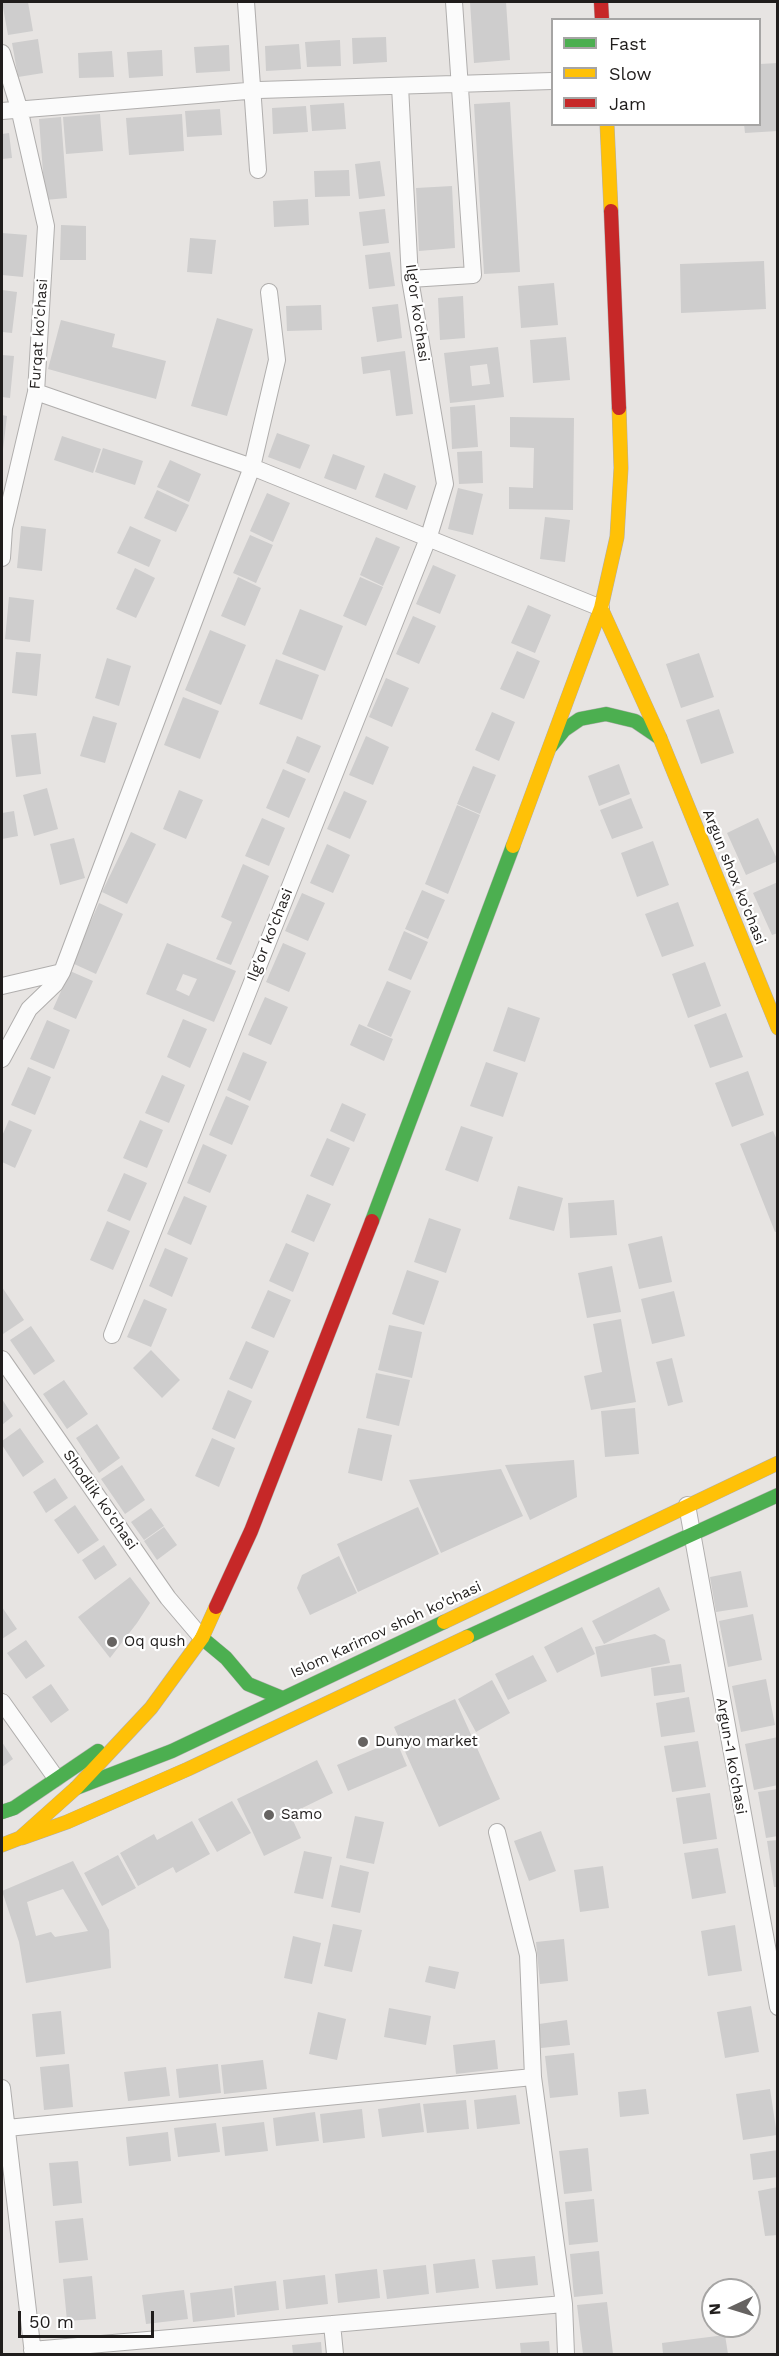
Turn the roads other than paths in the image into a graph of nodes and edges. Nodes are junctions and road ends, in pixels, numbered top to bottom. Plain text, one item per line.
1 (246, 2) edge
2 (453, 2) edge
3 (601, 2) edge
4 (602, 18) edge
5 (2, 53) edge
6 (551, 81) edge
7 (460, 84) junction
8 (400, 86) junction
9 (252, 90) junction
10 (19, 108) junction
11 (2, 111) edge
12 (607, 126) edge
13 (258, 170) dead end
14 (410, 279) junction
15 (269, 292) dead end
16 (36, 392) junction
17 (252, 467) junction
18 (3, 527) edge
19 (429, 536) junction
20 (2, 558) edge
21 (601, 608) junction
22 (660, 738) junction
23 (549, 748) junction
24 (62, 972) junction
25 (2, 986) edge
26 (777, 1028) edge
27 (2, 1059) edge
28 (112, 1335) dead end
29 (2, 1359) edge
30 (777, 1463) edge
31 (777, 1496) edge
32 (687, 1505) junction
33 (691, 1537) junction
34 (202, 1638) junction
35 (282, 1698) junction
36 (2, 1702) edge
37 (132, 1730) junction
38 (56, 1778) junction
39 (77, 1787) junction
40 (8, 1810) edge
41 (496, 1832) dead end
42 (20, 1839) junction
43 (2, 1845) edge
44 (777, 2007) edge
45 (532, 2077) junction
46 (2, 2088) edge
47 (7, 2128) junction
48 (564, 2304) junction
49 (332, 2324) junction
50 (32, 2352) edge
51 (334, 2355) edge
52 (566, 2355) edge

1 - 9 street
2 - 7 street
3 - 4 main road
5 - 10 street, Furqat ko'chasi
6 - 7 street
7 - 8 street
7 - 14 street
8 - 9 street
8 - 14 street, Ilg'or ko'chasi
9 - 10 street
9 - 13 street
10 - 11 street
10 - 16 street, Furqat ko'chasi
12 - 21 main road
14 - 19 street, Ilg'or ko'chasi
15 - 17 street
16 - 17 street
16 - 18 street, Furqat ko'chasi
17 - 19 street
17 - 24 street
18 - 20 street, Furqat ko'chasi
19 - 21 street
19 - 28 street, Ilg'or ko'chasi
21 - 22 main road, Argun shox ko'chasi
21 - 23 main road
22 - 23 main road
22 - 26 main road, Argun shox ko'chasi
23 - 34 main road
24 - 25 street
24 - 27 street
29 - 34 street, Shodlik ko'chasi
30 - 32 main road, Islom Karimov shoh ko'chasi
31 - 33 main road
32 - 33 street, Argun-1 ko'chasi
32 - 35 main road, Islom Karimov shoh ko'chasi
33 - 42 main road
33 - 44 street, Argun-1 ko'chasi
34 - 35 main road
34 - 37 main road
35 - 39 main road, Islom Karimov shoh ko'chasi
36 - 38 street
37 - 38 main road
37 - 39 main road
38 - 40 main road
39 - 40 main road, Islom Karimov shoh ko'chasi
39 - 42 main road
41 - 45 street
42 - 43 main road
45 - 47 street
45 - 48 street
46 - 47 street
47 - 50 street
48 - 49 street
48 - 52 street
49 - 50 street
49 - 51 street

